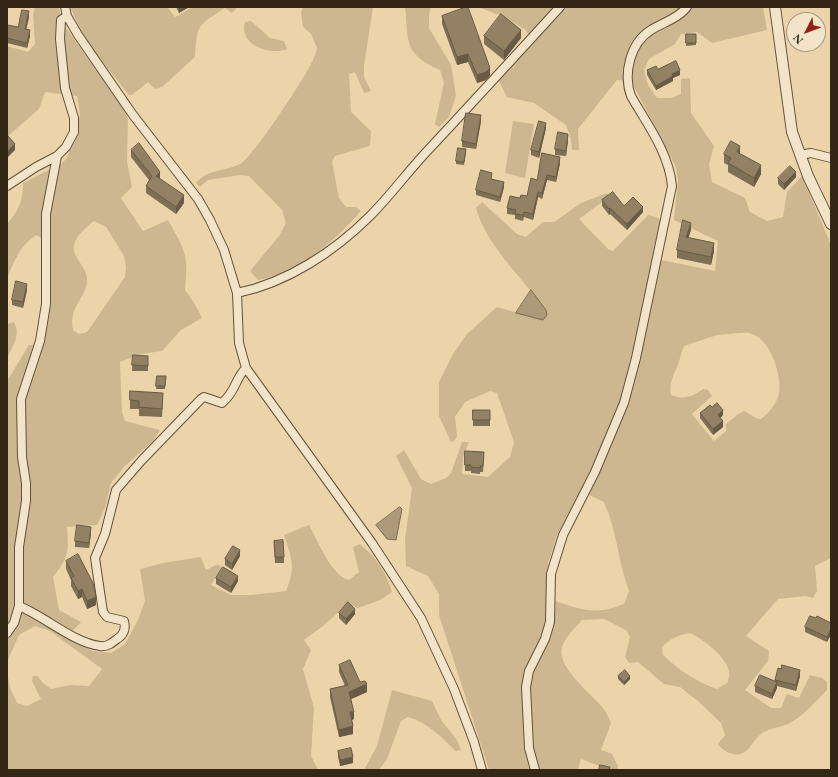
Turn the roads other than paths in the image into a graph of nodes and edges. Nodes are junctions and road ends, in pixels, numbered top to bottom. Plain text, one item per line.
1 (65, 7) edge
2 (560, 7) edge
3 (687, 7) edge
4 (775, 7) edge
5 (67, 16) junction
6 (800, 155) junction
7 (57, 156) junction
8 (831, 158) edge
9 (7, 186) edge
10 (831, 224) edge
11 (237, 293) junction
12 (246, 368) junction
13 (19, 606) junction
14 (7, 633) edge
15 (482, 770) edge
16 (535, 770) edge

1 - 5 street
2 - 11 street
3 - 16 street
4 - 6 street
5 - 7 street
5 - 11 street
6 - 8 street
6 - 10 street
7 - 9 street
7 - 13 street
11 - 12 street
12 - 13 street
12 - 15 street
13 - 14 street

